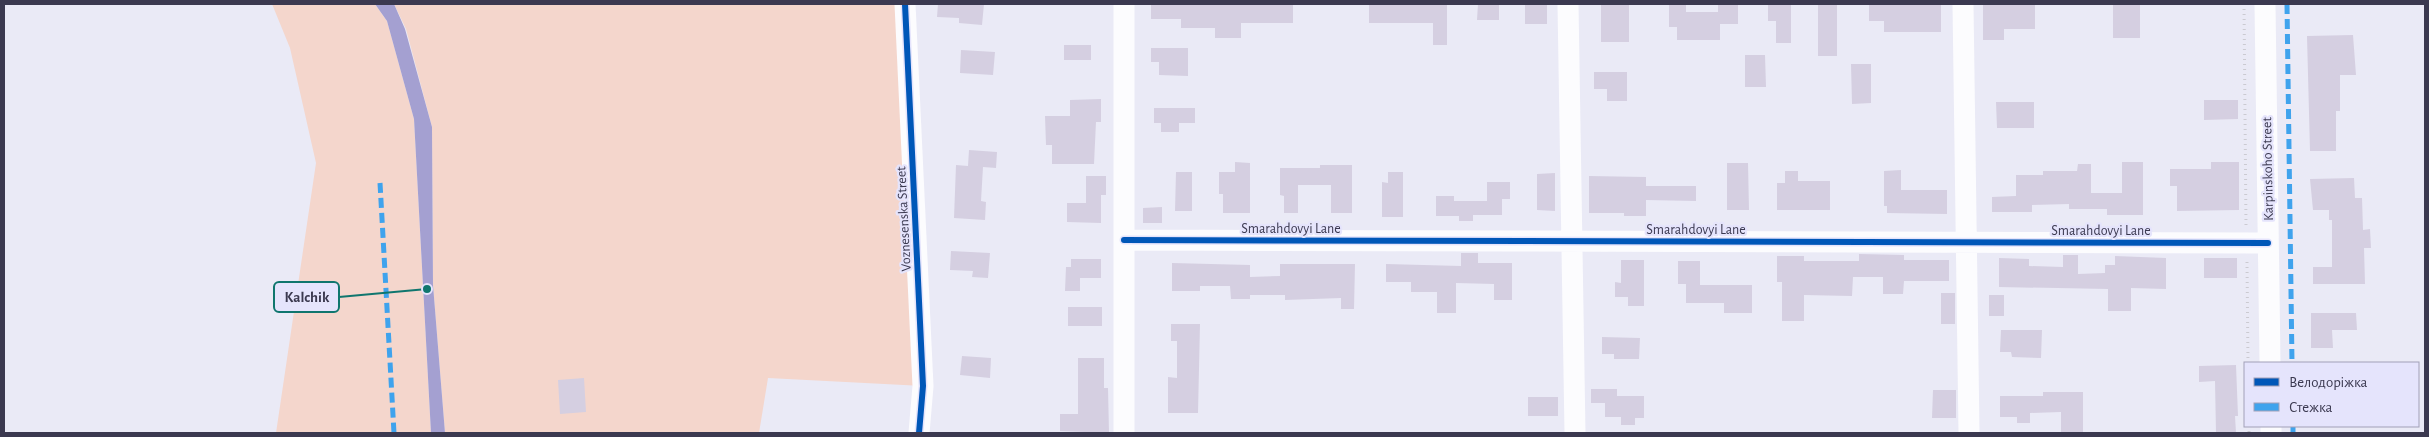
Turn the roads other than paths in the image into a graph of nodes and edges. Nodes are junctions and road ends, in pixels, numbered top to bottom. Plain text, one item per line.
1 (905, 4) edge
2 (1124, 4) edge
3 (1568, 4) edge
4 (1963, 4) edge
5 (2265, 4) edge
6 (1124, 240) junction
7 (1572, 241) junction
8 (1966, 242) junction
9 (2268, 243) junction
10 (2270, 362) edge
11 (919, 433) edge
12 (1124, 433) edge
13 (1575, 433) edge
14 (1968, 433) edge

1 - 11 street, Voznesenska Street
2 - 6 street
3 - 7 street
4 - 8 street
5 - 9 street, Karpinskoho Street
6 - 7 street, Smarahdovyi Lane
6 - 12 street
7 - 8 street, Smarahdovyi Lane
7 - 13 street
8 - 9 street, Smarahdovyi Lane
8 - 14 street
9 - 10 street, Karpinskoho Street

